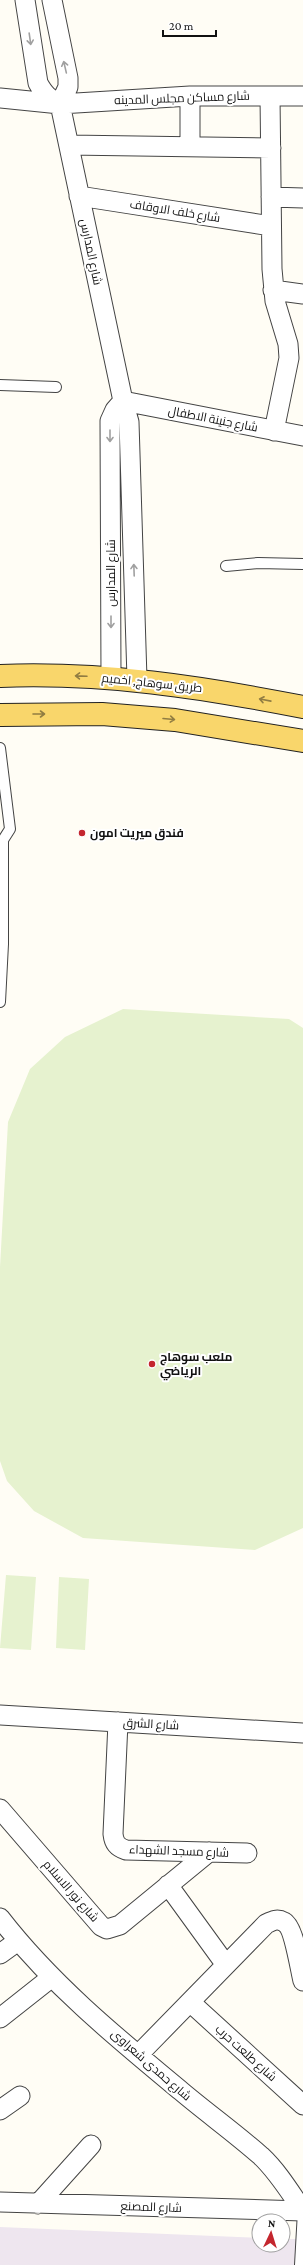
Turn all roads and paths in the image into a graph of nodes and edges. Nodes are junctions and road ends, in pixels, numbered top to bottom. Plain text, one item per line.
1 (25, 0) edge
2 (52, 0) edge
3 (190, 96) junction
4 (270, 96) junction
5 (303, 96) edge
6 (0, 98) edge
7 (60, 104) junction
8 (69, 145) junction
9 (190, 147) junction
10 (271, 148) junction
11 (79, 196) junction
12 (271, 197) junction
13 (303, 198) edge
14 (271, 226) junction
15 (274, 290) junction
16 (303, 294) edge
17 (295, 373) edge
18 (0, 385) edge
19 (56, 387) dead end
20 (123, 401) junction
21 (274, 431) junction
22 (303, 436) edge
23 (303, 564) edge
24 (226, 566) dead end
25 (0, 676) edge
26 (111, 677) junction
27 (137, 679) junction
28 (303, 707) edge
29 (0, 714) edge
30 (303, 741) edge
31 (0, 748) edge
32 (1, 840) edge
33 (0, 1002) edge
34 (0, 1715) edge
35 (118, 1722) junction
36 (303, 1733) edge
37 (0, 1808) edge
38 (209, 1852) junction
39 (248, 1853) dead end
40 (168, 1885) junction
41 (0, 1918) edge
42 (18, 1941) junction
43 (0, 1954) edge
44 (226, 1964) junction
45 (52, 1976) junction
46 (303, 1981) edge
47 (190, 2002) junction
48 (0, 2018) edge
49 (138, 2055) junction
50 (20, 2096) dead end
51 (303, 2105) edge
52 (0, 2110) edge
53 (91, 2145) dead end
54 (0, 2202) edge
55 (38, 2204) junction
56 (303, 2211) edge
57 (300, 2265) edge

1 -> 7 street
7 -> 2 street
3 - 4 street, شارع مساكن مجلس المدينه
3 - 7 street, شارع مساكن مجلس المدينه
3 - 9 street
4 - 5 street, شارع مساكن مجلس المدينه
4 - 10 street
6 - 7 street, شارع مساكن مجلس المدينه
7 - 8 street, شارع المدارس
8 - 9 street
8 - 11 street, شارع المدارس
9 - 10 street
10 - 12 street
11 - 14 street, شارع خلف الاوقاف
11 - 20 street, شارع المدارس
12 - 13 street
12 - 14 street
14 - 15 street
15 - 16 street
15 - 17 street
17 - 21 street
18 - 19 lane
20 - 21 street, شارع جنينة الاطفال
20 -> 26 street, شارع المدارس
27 -> 20 street, شارع المدارس
21 - 22 street, شارع جنينة الاطفال
23 - 24 lane
26 -> 25 main road, طريق سوهاج, اخميم
26 - 27 main road, طريق سوهاج, اخميم
28 -> 27 main road, طريق سوهاج, اخميم
29 -> 30 main road
31 - 32 lane
32 - 33 lane
34 - 35 street, شارع الشرق
35 - 36 street, شارع الشرق
35 - 38 street, شارع مسجد الشهداء
37 - 40 street, شارع نور الاسلام
38 - 39 street, شارع مسجد الشهداء
38 - 40 street, شارع نور الاسلام
40 - 44 street
41 - 42 street, شارع حمدى شعراوى
42 - 43 street
42 - 45 street, شارع حمدى شعراوى
44 - 46 street
44 - 47 street
45 - 48 street
45 - 49 street, شارع حمدى شعراوى
47 - 49 street
47 - 51 street, شارع طلعت حرب
49 - 56 street, شارع حمدى شعراوى
50 - 52 street
53 - 55 street
54 - 55 street, شارع المصنع
55 - 56 street, شارع المصنع
56 - 57 lane

